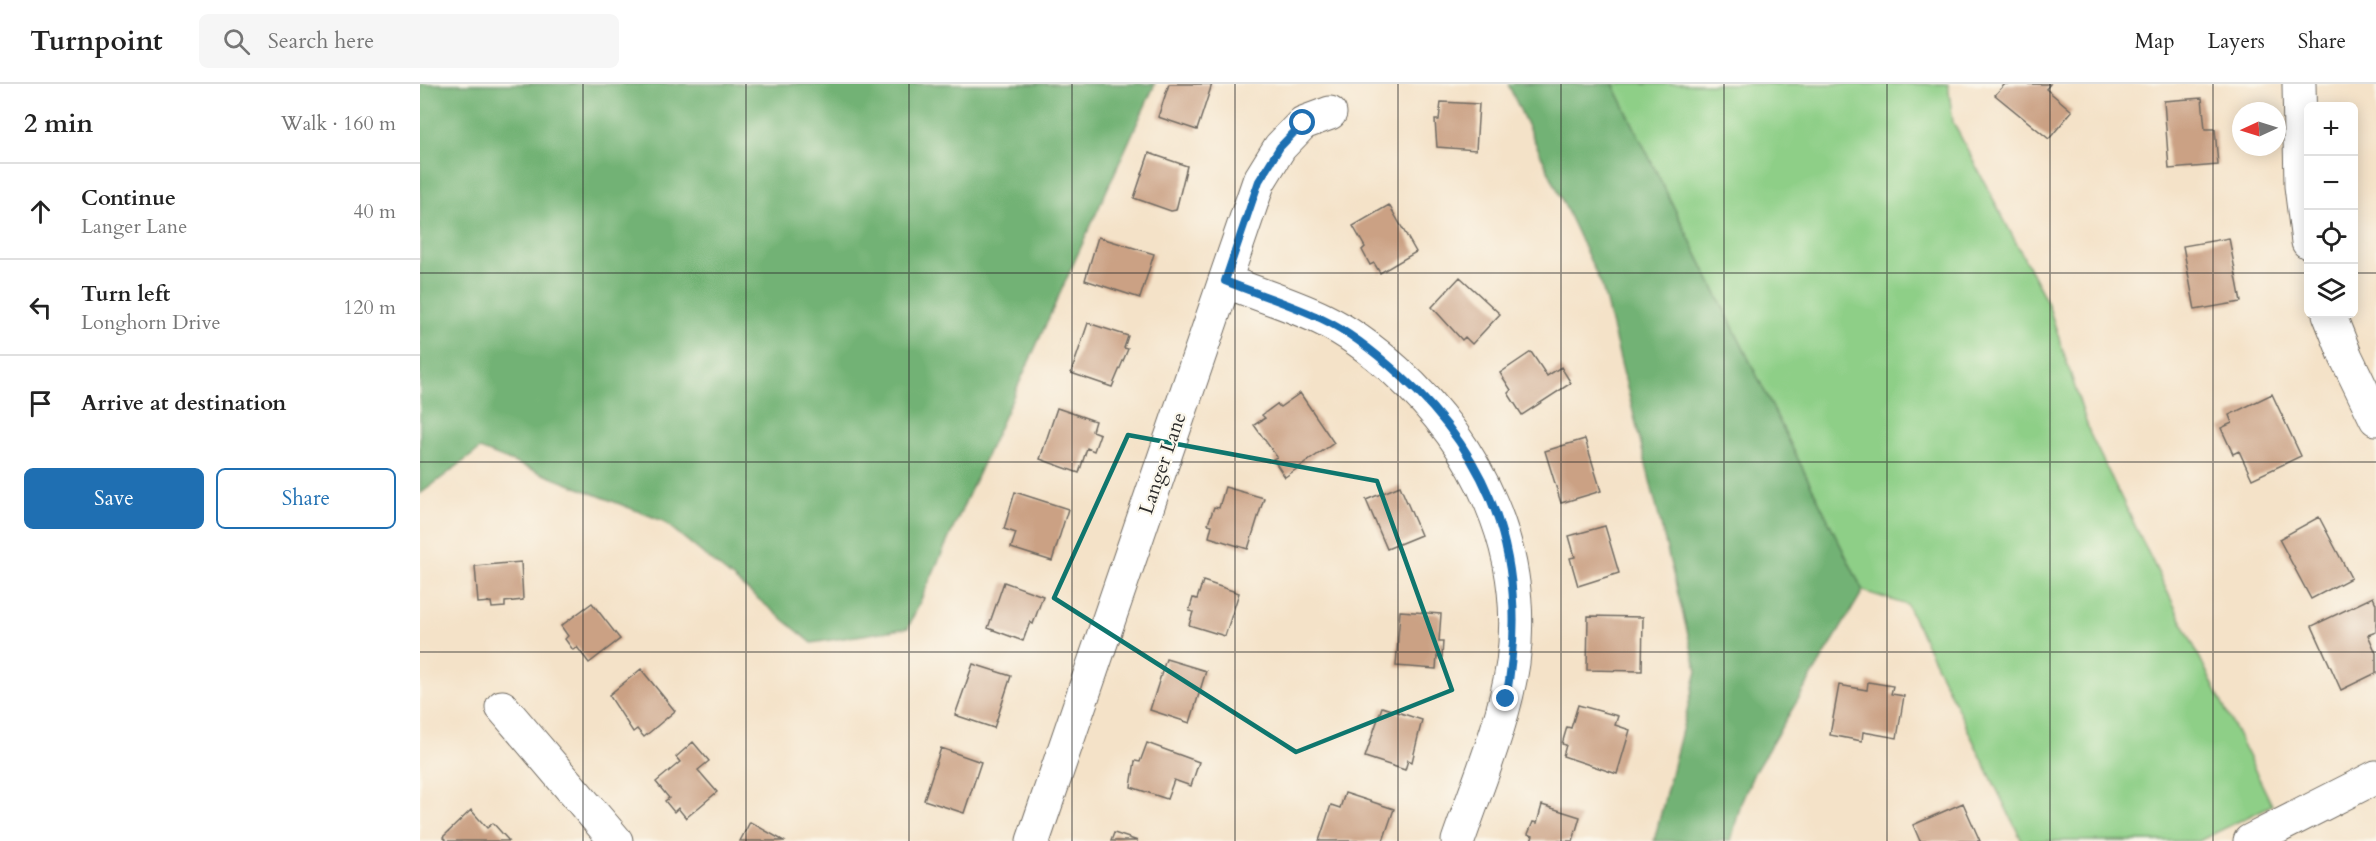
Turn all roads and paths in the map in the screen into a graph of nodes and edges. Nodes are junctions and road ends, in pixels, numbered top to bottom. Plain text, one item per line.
1 (2299, 84) edge
2 (1330, 113) dead end
3 (2304, 210) edge
4 (1225, 281) junction
5 (2331, 318) edge
6 (2376, 419) edge
7 (502, 707) dead end
8 (2376, 777) edge
9 (616, 841) edge
10 (1033, 841) edge
11 (1458, 841) edge
12 (2250, 841) edge

1 - 3 street
2 - 4 street, Langer Lane
4 - 10 street, Langer Lane
4 - 11 street
5 - 6 street
7 - 9 street
8 - 12 street

